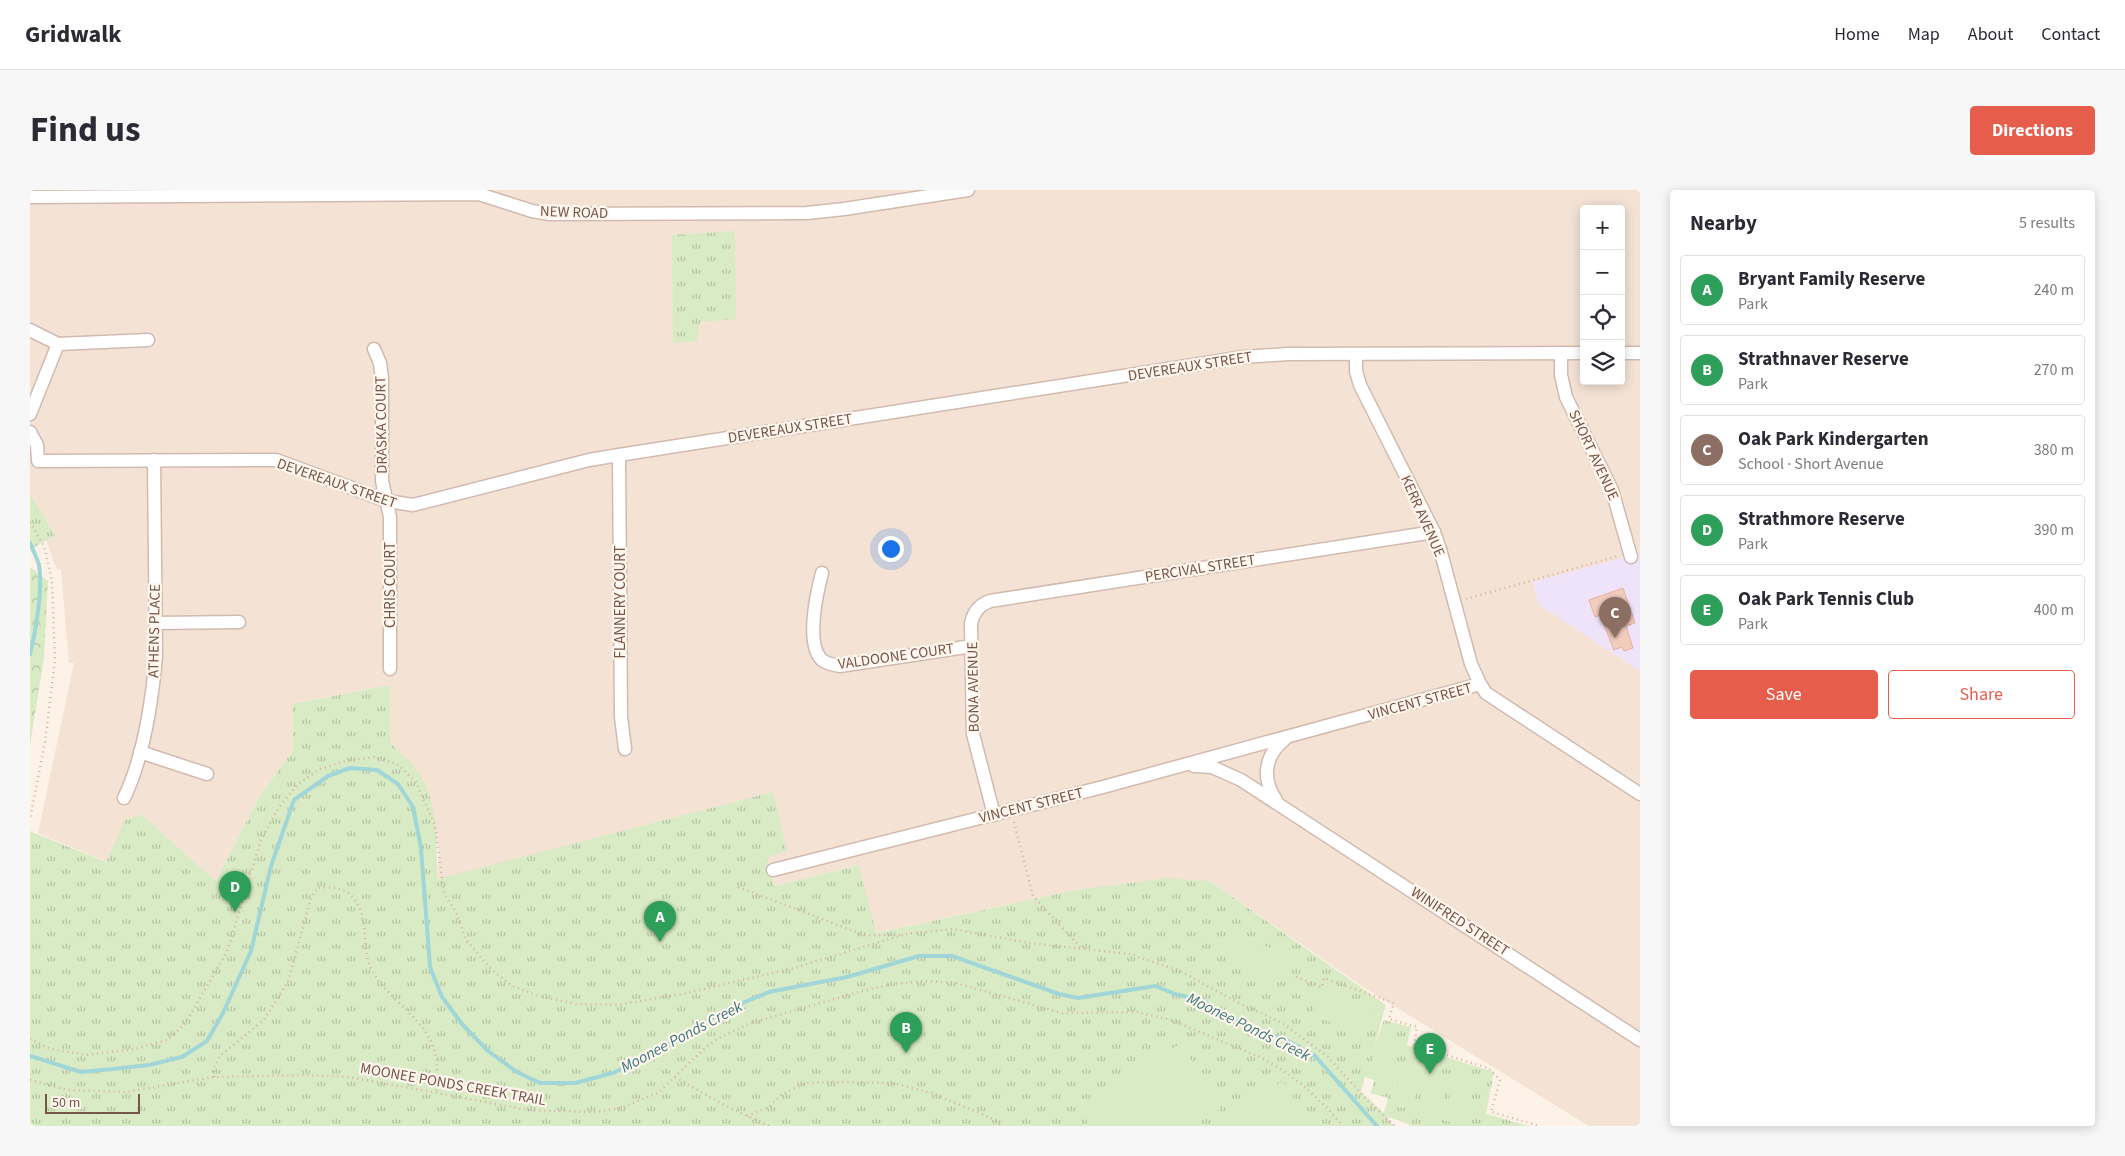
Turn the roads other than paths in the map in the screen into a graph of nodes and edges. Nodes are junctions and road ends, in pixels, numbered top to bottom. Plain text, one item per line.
1 (968, 190) edge
2 (316, 193) edge
3 (30, 197) edge
4 (30, 330) edge
5 (148, 340) dead end
6 (58, 344) junction
7 (374, 349) dead end
8 (1561, 353) junction
9 (1580, 353) edge
10 (1625, 353) edge
11 (1640, 353) edge
12 (1356, 354) junction
13 (30, 414) edge
14 (30, 432) edge
15 (618, 455) junction
16 (154, 460) junction
17 (387, 501) junction
18 (1434, 532) junction
19 (1630, 555) road end
20 (822, 573) dead end
21 (972, 616) joint
22 (239, 622) dead end
23 (156, 623) junction
24 (972, 646) junction
25 (390, 669) dead end
26 (1480, 684) junction
27 (1288, 736) junction
28 (624, 749) dead end
29 (140, 752) junction
30 (1171, 768) junction
31 (207, 774) dead end
32 (1640, 794) edge
33 (124, 798) dead end
34 (1279, 804) junction
35 (994, 815) junction
36 (774, 870) dead end
37 (1640, 1040) edge

1 - 2 street, NEW ROAD
2 - 3 street, NEW ROAD
4 - 6 street
5 - 6 street
6 - 13 street
7 - 17 street, DRASKA COURT
8 - 9 street, DEVEREAUX STREET
8 - 12 street, DEVEREAUX STREET
8 - 19 street, SHORT AVENUE
10 - 11 street
12 - 15 street, DEVEREAUX STREET
12 - 18 street, KERR AVENUE
14 - 16 street, DEVEREAUX STREET
15 - 17 street, DEVEREAUX STREET
15 - 28 street, FLANNERY COURT
16 - 17 street, DEVEREAUX STREET
16 - 23 street, ATHENS PLACE
17 - 25 street, CHRIS COURT
18 - 21 street, PERCIVAL STREET
18 - 26 street, KERR AVENUE
20 - 24 street, VALDOONE COURT
21 - 24 street, BONA AVENUE
22 - 23 street
23 - 29 street, ATHENS PLACE
24 - 35 street, BONA AVENUE
26 - 27 street, VINCENT STREET
26 - 32 street, VINCENT STREET
27 - 30 street, VINCENT STREET
27 - 34 street, WINIFRED STREET
29 - 31 street
29 - 33 street, ATHENS PLACE
30 - 34 street, WINIFRED STREET
30 - 35 street, VINCENT STREET
34 - 37 street, WINIFRED STREET
35 - 36 street, VINCENT STREET

